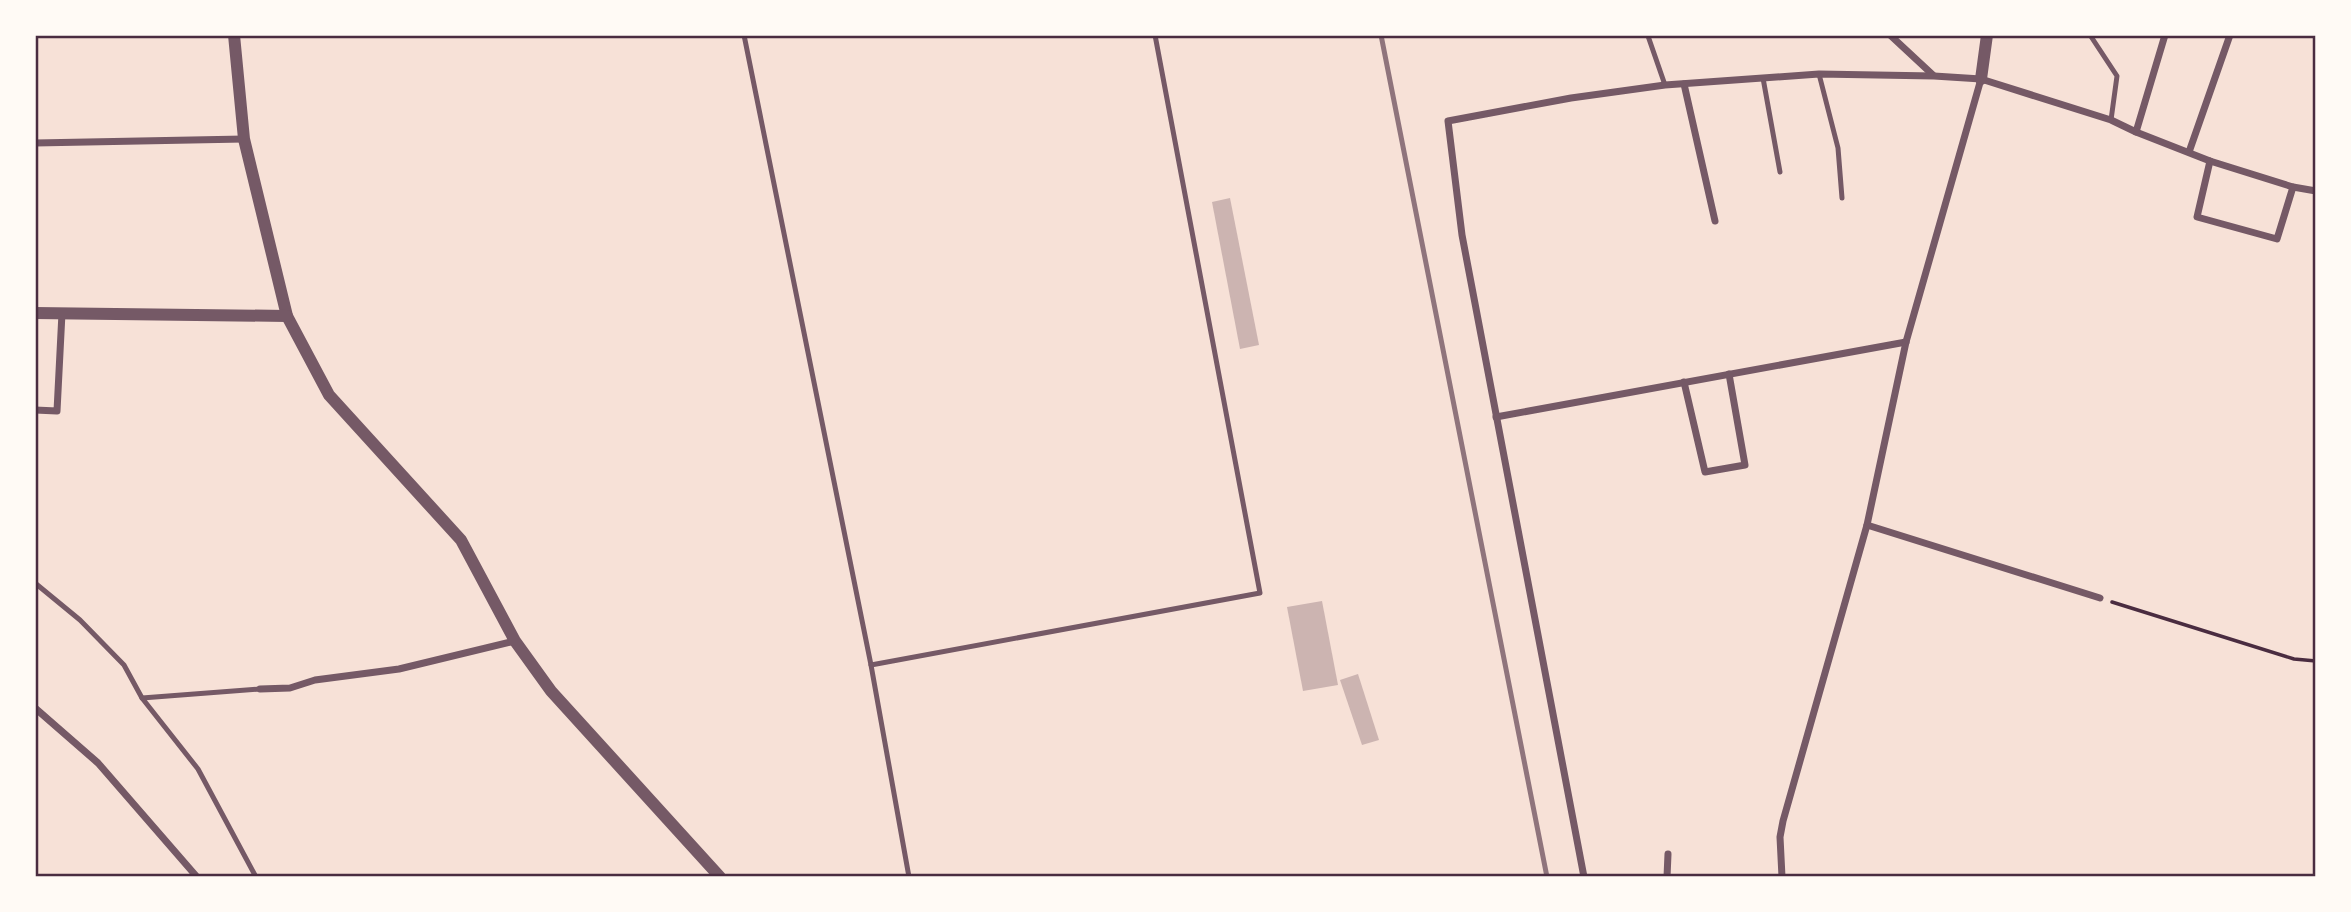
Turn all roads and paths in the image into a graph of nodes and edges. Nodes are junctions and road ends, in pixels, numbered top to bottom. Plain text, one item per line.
1 (234, 35) edge
2 (744, 35) edge
3 (1155, 35) edge
4 (1890, 35) edge
5 (1987, 35) edge
6 (2090, 35) edge
7 (2165, 35) edge
8 (2230, 35) edge
9 (1648, 36) edge
10 (1819, 74) junction
11 (1934, 76) junction
12 (1763, 78) junction
13 (1981, 79) junction
14 (1684, 84) junction
15 (1665, 85) junction
16 (2111, 120) junction
17 (2136, 132) junction
18 (244, 139) junction
19 (35, 142) edge
20 (2189, 152) junction
21 (2210, 161) junction
22 (1780, 172) dead end
23 (2293, 187) junction
24 (2316, 191) edge
25 (1842, 198) dead end
26 (1715, 221) dead end
27 (35, 313) edge
28 (62, 313) junction
29 (287, 316) junction
30 (1906, 342) junction
31 (1729, 374) junction
32 (1684, 382) junction
33 (35, 410) edge
34 (1496, 417) junction
35 (1867, 525) junction
36 (35, 583) edge
37 (2100, 598) joint
38 (515, 641) junction
39 (2316, 661) edge
40 (871, 665) junction
41 (260, 689) joint
42 (142, 698) junction
43 (35, 708) edge
44 (1668, 854) dead end
45 (197, 877) edge
46 (256, 877) edge
47 (720, 877) edge
48 (909, 877) edge
49 (1584, 877) edge
50 (1667, 877) edge
51 (1782, 877) edge

1 - 18 street
2 - 40 lane
3 - 40 lane
4 - 11 street
5 - 13 street
6 - 16 lane
7 - 17 street
8 - 20 street
9 - 15 lane
10 - 11 street
10 - 12 street
10 - 25 lane
11 - 13 street
12 - 14 street
12 - 22 lane
13 - 16 street
13 - 30 street
14 - 15 street
14 - 26 street
15 - 34 street
16 - 17 street
17 - 20 street
18 - 19 street
18 - 29 street
20 - 21 street
21 - 23 street
21 - 23 street
23 - 24 street
27 - 28 street
28 - 29 street
28 - 33 street
29 - 38 street
30 - 31 street
30 - 35 street
31 - 32 street
31 - 32 street
32 - 34 street
34 - 49 street
35 - 37 street
35 - 51 street
36 - 42 lane
37 - 39 path
38 - 41 street
38 - 47 street
40 - 48 lane
41 - 42 lane
42 - 46 lane
43 - 45 street
44 - 50 street

